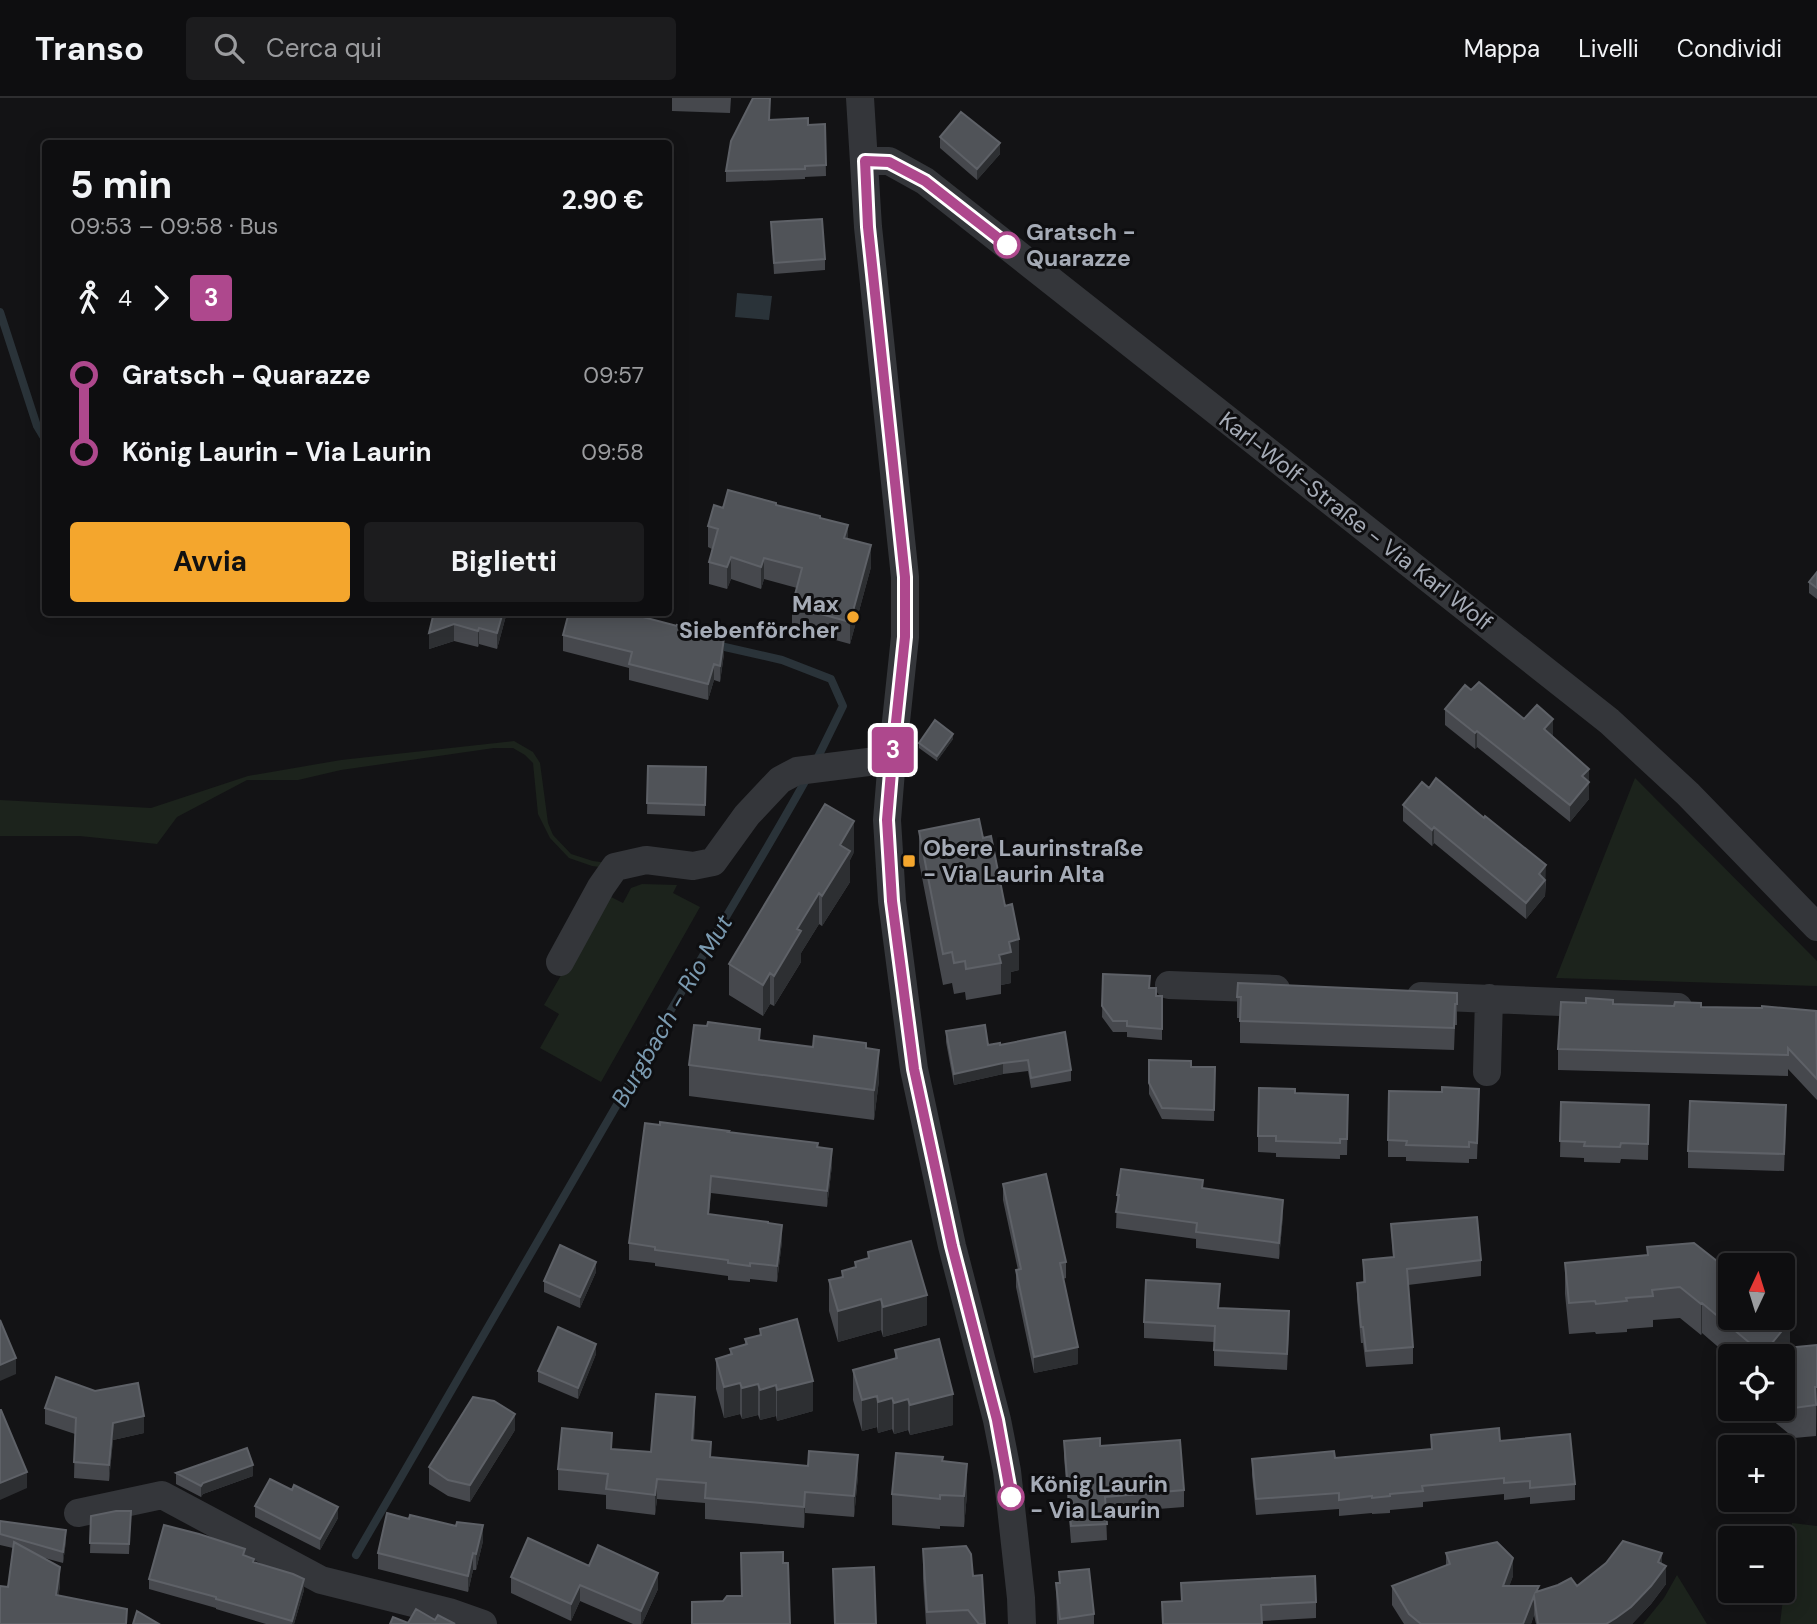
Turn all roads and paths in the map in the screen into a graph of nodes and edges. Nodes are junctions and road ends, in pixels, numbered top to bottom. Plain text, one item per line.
1 (860, 98) edge
2 (865, 161) junction
3 (892, 760) junction
4 (1817, 927) edge
5 (560, 962) dead end
6 (1169, 985) dead end
7 (1308, 991) edge
8 (1392, 994) edge
9 (1489, 998) junction
10 (1708, 1008) edge
11 (1487, 1072) dead end
12 (78, 1513) dead end
13 (483, 1624) edge
14 (1022, 1624) edge

1 - 2 street
2 - 3 street
2 - 4 street, Karl-Wolf-Straße - Via Karl Wolf
3 - 5 street
3 - 14 street
6 - 7 street
8 - 9 street
9 - 10 street
9 - 11 street
12 - 13 street

